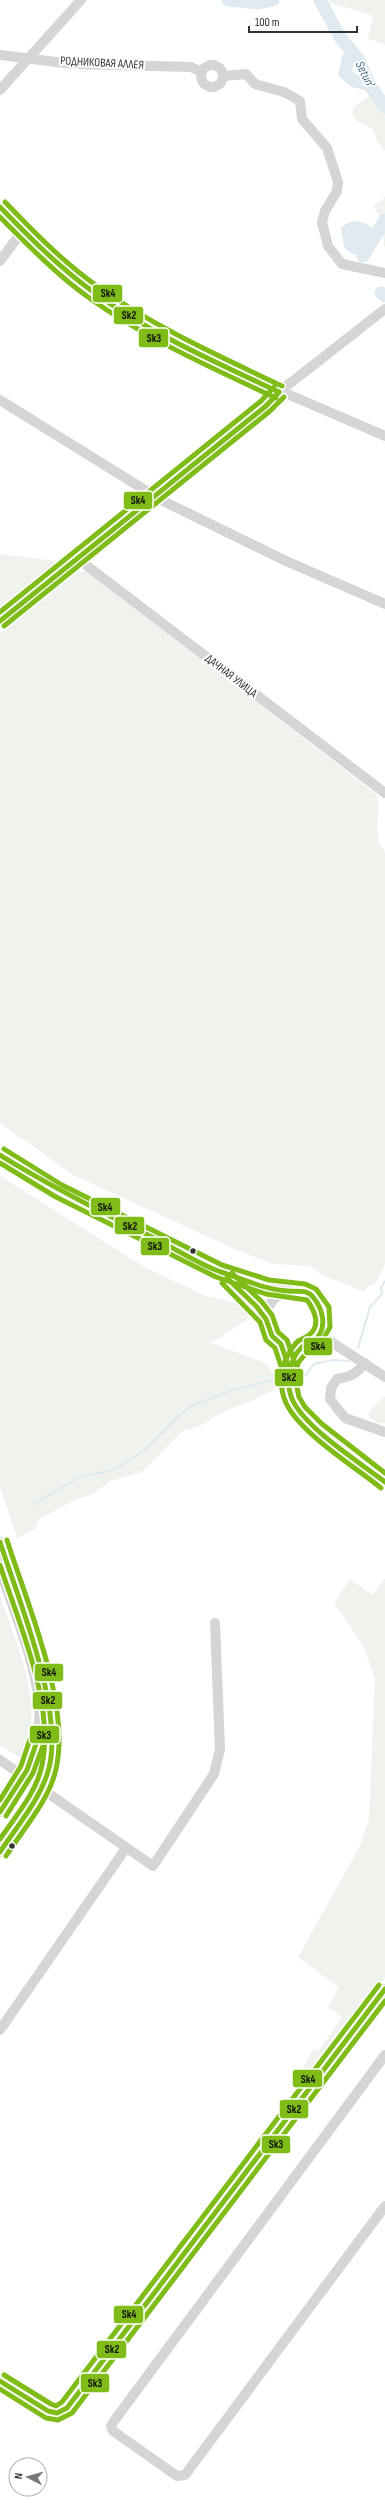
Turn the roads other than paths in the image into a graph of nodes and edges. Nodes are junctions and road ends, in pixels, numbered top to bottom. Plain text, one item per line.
1 (81, 0) edge
2 (0, 55) edge
3 (30, 58) junction
4 (202, 72) junction
5 (224, 76) junction
6 (0, 90) edge
7 (0, 207) edge
8 (22, 230) junction
9 (0, 262) edge
10 (385, 273) edge
11 (384, 310) edge
12 (279, 392) junction
13 (0, 400) edge
14 (385, 436) edge
15 (156, 495) junction
16 (78, 559) junction
17 (385, 604) edge
18 (0, 621) edge
19 (385, 793) edge
20 (0, 1154) edge
21 (219, 1271) junction
22 (287, 1291) junction
23 (266, 1319) junction
24 (319, 1334) junction
25 (281, 1344) junction
26 (302, 1347) junction
27 (365, 1363) junction
28 (289, 1368) junction
29 (385, 1377) edge
30 (385, 1432) edge
31 (385, 1482) edge
32 (0, 1542) edge
33 (0, 1569) edge
34 (215, 1623) dead end
35 (0, 1760) edge
36 (24, 1777) junction
37 (41, 1789) junction
38 (0, 1812) edge
39 (126, 1848) junction
40 (0, 1852) edge
41 (385, 1988) edge
42 (0, 2030) edge
43 (385, 2055) edge
44 (385, 2206) edge
45 (0, 2381) edge

1 - 3 street
2 - 3 street, РОДНИКОВАЯ АЛЛЕЯ
3 - 4 street, РОДНИКОВАЯ АЛЛЕЯ
3 - 6 street
4 - 5 street
4 - 5 street
5 - 10 street
7 - 8 street
8 - 9 street
8 - 12 street
11 - 12 street
12 - 14 street
12 - 15 street
13 - 15 street
15 - 16 street
15 - 17 street
16 - 18 street
16 - 19 street, ДАЧНАЯ УЛИЦА
20 - 21 street
21 - 22 street
21 - 23 street
22 - 23 street
22 - 24 street
23 - 25 street
24 - 26 street
24 - 27 street
25 - 26 street
25 - 28 street
26 - 28 street
27 - 29 street
27 - 30 street
28 - 31 street
32 - 37 street
33 - 36 street
34 - 39 street
35 - 36 street
36 - 37 street
36 - 38 street
37 - 39 street
37 - 40 street
39 - 42 street
41 - 45 street
43 - 44 street

